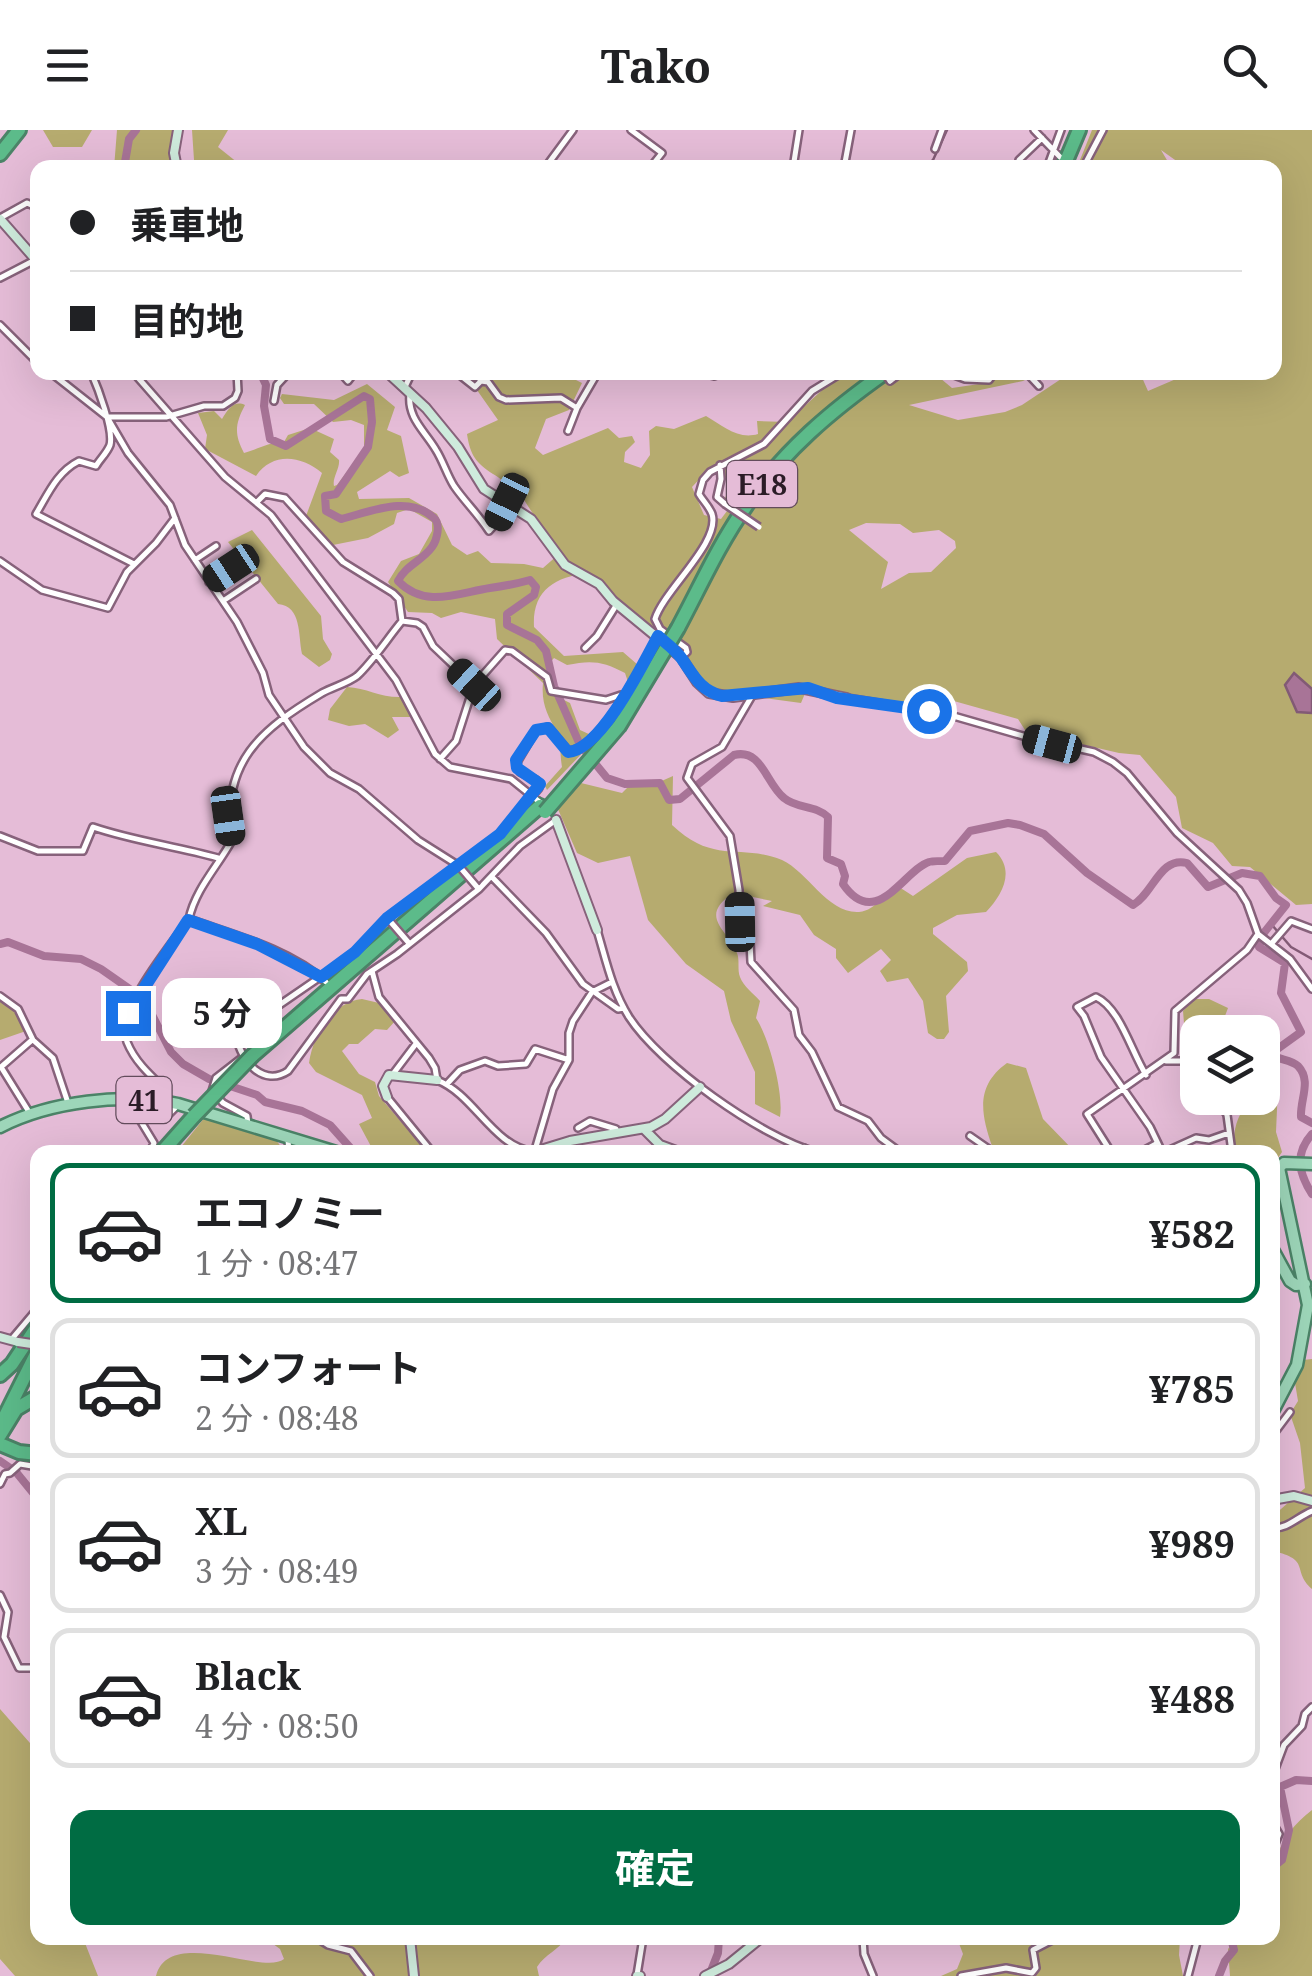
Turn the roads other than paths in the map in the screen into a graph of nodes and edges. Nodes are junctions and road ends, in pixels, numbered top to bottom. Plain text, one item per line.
1 (19, 130) edge
2 (178, 130) edge
3 (573, 130) edge
4 (631, 130) edge
5 (799, 130) edge
6 (851, 130) edge
7 (942, 130) edge
8 (1034, 130) edge
9 (1061, 130) edge
10 (1079, 130) edge
11 (1087, 130) edge
12 (1103, 130) edge
13 (1042, 138) junction
14 (935, 150) dead end
15 (1054, 150) junction
16 (0, 154) edge
17 (175, 160) edge
18 (551, 160) edge
19 (656, 160) edge
20 (794, 160) edge
21 (845, 160) edge
22 (1018, 160) edge
23 (1050, 160) edge
24 (1060, 160) edge
25 (1062, 160) edge
26 (1074, 160) edge
27 (1088, 160) edge
28 (30, 206) edge
29 (0, 219) edge
30 (30, 252) edge
31 (30, 263) edge
32 (0, 278) edge
33 (0, 325) edge
34 (30, 355) edge
35 (62, 380) edge
36 (95, 380) edge
37 (140, 380) edge
38 (237, 380) edge
39 (282, 380) edge
40 (396, 380) edge
41 (410, 380) edge
42 (466, 380) edge
43 (594, 380) edge
44 (830, 380) edge
45 (862, 380) edge
46 (880, 380) edge
47 (1033, 380) edge
48 (481, 381) joint
49 (1039, 386) dead end
50 (407, 390) junction
51 (274, 400) dead end
52 (578, 408) junction
53 (172, 416) junction
54 (107, 418) junction
55 (568, 431) dead end
56 (720, 465) junction
57 (257, 502) junction
58 (507, 502) junction
59 (176, 518) junction
60 (758, 527) dead end
61 (216, 546) dead end
62 (195, 560) junction
63 (0, 562) edge
64 (134, 564) junction
65 (231, 568) dead end
66 (256, 579) dead end
67 (208, 582) junction
68 (222, 601) junction
69 (617, 604) junction
70 (402, 621) junction
71 (675, 627) junction
72 (658, 636) junction
73 (585, 648) dead end
74 (376, 652) junction
75 (681, 657) junction
76 (474, 685) junction
77 (624, 694) junction
78 (753, 694) junction
79 (848, 698) joint
80 (284, 718) junction
81 (440, 758) junction
82 (544, 808) junction
83 (0, 836) edge
84 (218, 858) junction
85 (458, 865) junction
86 (492, 877) junction
87 (478, 888) junction
88 (388, 919) junction
89 (188, 920) junction
90 (1312, 929) edge
91 (597, 930) joint
92 (1258, 934) junction
93 (409, 943) junction
94 (1272, 943) junction
95 (372, 971) junction
96 (323, 980) junction
97 (612, 982) junction
98 (361, 983) junction
99 (377, 988) junction
100 (1312, 989) edge
101 (592, 992) junction
102 (0, 996) edge
103 (624, 1008) junction
104 (33, 1040) junction
105 (415, 1045) junction
106 (250, 1058) junction
107 (569, 1060) junction
108 (1180, 1061) edge
109 (1166, 1062) junction
110 (393, 1074) junction
111 (1146, 1075) junction
112 (437, 1080) junction
113 (447, 1084) junction
114 (700, 1087) junction
115 (1125, 1089) junction
116 (387, 1097) joint
117 (172, 1103) junction
118 (69, 1107) junction
119 (30, 1115) junction
120 (1227, 1115) edge
121 (197, 1118) junction
122 (248, 1125) junction
123 (0, 1127) edge
124 (578, 1128) dead end
125 (644, 1129) junction
126 (617, 1133) junction
127 (1229, 1133) junction
128 (970, 1136) dead end
129 (288, 1137) junction
130 (1156, 1144) edge
131 (153, 1145) edge
132 (169, 1145) edge
133 (177, 1145) edge
134 (289, 1145) edge
135 (314, 1145) edge
136 (426, 1145) edge
137 (516, 1145) edge
138 (537, 1145) edge
139 (556, 1145) edge
140 (660, 1145) edge
141 (791, 1145) edge
142 (890, 1145) edge
143 (983, 1145) edge
144 (1107, 1145) edge
145 (1180, 1145) edge
146 (1231, 1145) edge
147 (1304, 1163) edge
148 (1280, 1170) edge
149 (1280, 1182) edge
150 (1280, 1263) edge
151 (1305, 1284) junction
152 (30, 1319) edge
153 (0, 1337) edge
154 (30, 1337) edge
155 (14, 1341) junction
156 (30, 1345) edge
157 (30, 1350) edge
158 (30, 1364) edge
159 (0, 1375) edge
160 (1280, 1399) edge
161 (30, 1401) edge
162 (0, 1408) edge
163 (1290, 1412) dead end
164 (1280, 1425) edge
165 (0, 1426) edge
166 (0, 1435) edge
167 (0, 1447) edge
168 (30, 1455) edge
169 (30, 1466) edge
170 (2, 1470) edge
171 (0, 1484) edge
172 (1280, 1499) edge
173 (1312, 1501) edge
174 (1312, 1511) edge
175 (1280, 1528) edge
176 (0, 1595) edge
177 (30, 1668) edge
178 (1312, 1707) edge
179 (1280, 1756) edge
180 (327, 1945) edge
181 (411, 1945) edge
182 (642, 1945) edge
183 (753, 1945) edge
184 (863, 1945) edge
185 (1042, 1945) edge
186 (1195, 1945) edge
187 (370, 1976) edge
188 (414, 1976) edge
189 (638, 1976) edge
190 (705, 1976) edge
191 (873, 1976) edge
192 (960, 1976) edge
193 (1188, 1976) edge

1 - 16 highway
2 - 17 street
3 - 18 street
4 - 19 street
5 - 20 street
6 - 21 street
7 - 14 street
8 - 13 street
9 - 15 street
10 - 25 highway
11 - 26 highway
12 - 27 street
13 - 15 street
13 - 22 street
15 - 23 street
15 - 24 street
28 - 29 street
29 - 30 street
31 - 32 street
33 - 34 street
35 - 54 street
36 - 54 street
37 - 53 street
38 - 53 street
39 - 51 street
40 - 50 street
41 - 50 street
42 - 48 street
43 - 52 street
44 - 56 street
45 - 71 highway, E18
46 - 71 highway, E18
47 - 49 street
48 - 52 street
50 - 58 street
50 - 58 street
52 - 55 street
53 - 54 street
53 - 57 street
54 - 59 street
54 - 64 street
56 - 60 street, bridge
56 - 75 street
57 - 70 street
57 - 74 street
58 - 69 street
59 - 62 street
59 - 64 street
61 - 62 street
62 - 67 street
63 - 64 street
65 - 67 street
66 - 68 street
67 - 68 street
68 - 80 street
69 - 72 street
69 - 73 street
70 - 74 street
70 - 76 street
71 - 82 highway, E18, bridge
72 - 75 street
72 - 77 street
74 - 80 street
74 - 81 street
75 - 78 street
76 - 77 street
76 - 81 street
77 - 82 street
78 - 79 street
78 - 142 street
79 - 92 street
80 - 84 street
80 - 85 street
81 - 82 street
82 - 85 street
82 - 86 street
82 - 91 street
82 - 106 highway, E18
83 - 84 street
84 - 89 street
85 - 87 street, bridge
85 - 88 street
86 - 87 street
86 - 101 street
87 - 93 street
88 - 93 street, bridge
88 - 96 street
89 - 96 street
89 - 117 street
90 - 94 street
91 - 97 street
92 - 94 street
92 - 109 street
93 - 95 street
94 - 100 street
95 - 98 street
95 - 99 street
96 - 106 street
97 - 101 street
97 - 103 street
98 - 99 street
98 - 106 street
99 - 105 street
101 - 103 street
101 - 107 street
102 - 104 street
103 - 114 street
104 - 118 street
104 - 119 street
105 - 110 street
105 - 112 street
106 - 121 highway, E18, bridge
106 - 122 street
107 - 113 street
107 - 138 street
108 - 109 street
109 - 111 street
110 - 112 street
110 - 116 street
111 - 115 street
111 - 115 street
112 - 113 street
113 - 137 street
114 - 125 street
114 - 141 street
115 - 130 street
115 - 144 street
116 - 136 street
117 - 118 main road, 41
117 - 122 main road, 41
117 - 131 street
118 - 119 main road, 41
119 - 123 main road, 41
120 - 127 street
121 - 132 highway, E18
121 - 133 highway, E18
122 - 129 main road, 41
124 - 126 street
125 - 126 street
125 - 140 street
126 - 139 street
127 - 145 street
127 - 146 street
128 - 143 street
129 - 134 street
129 - 135 main road, 41
147 - 148 main road
149 - 151 main road
150 - 151 main road
151 - 160 main road
152 - 155 street
153 - 155 street
154 - 159 highway
155 - 156 street, bridge
157 - 162 highway
158 - 165 highway
161 - 166 highway
163 - 164 street
167 - 168 highway
169 - 170 street
170 - 171 street
172 - 173 street
174 - 175 street
176 - 177 street
178 - 179 street
180 - 187 street
181 - 188 street
182 - 189 street
183 - 190 street
184 - 191 street
185 - 192 street
186 - 193 street

